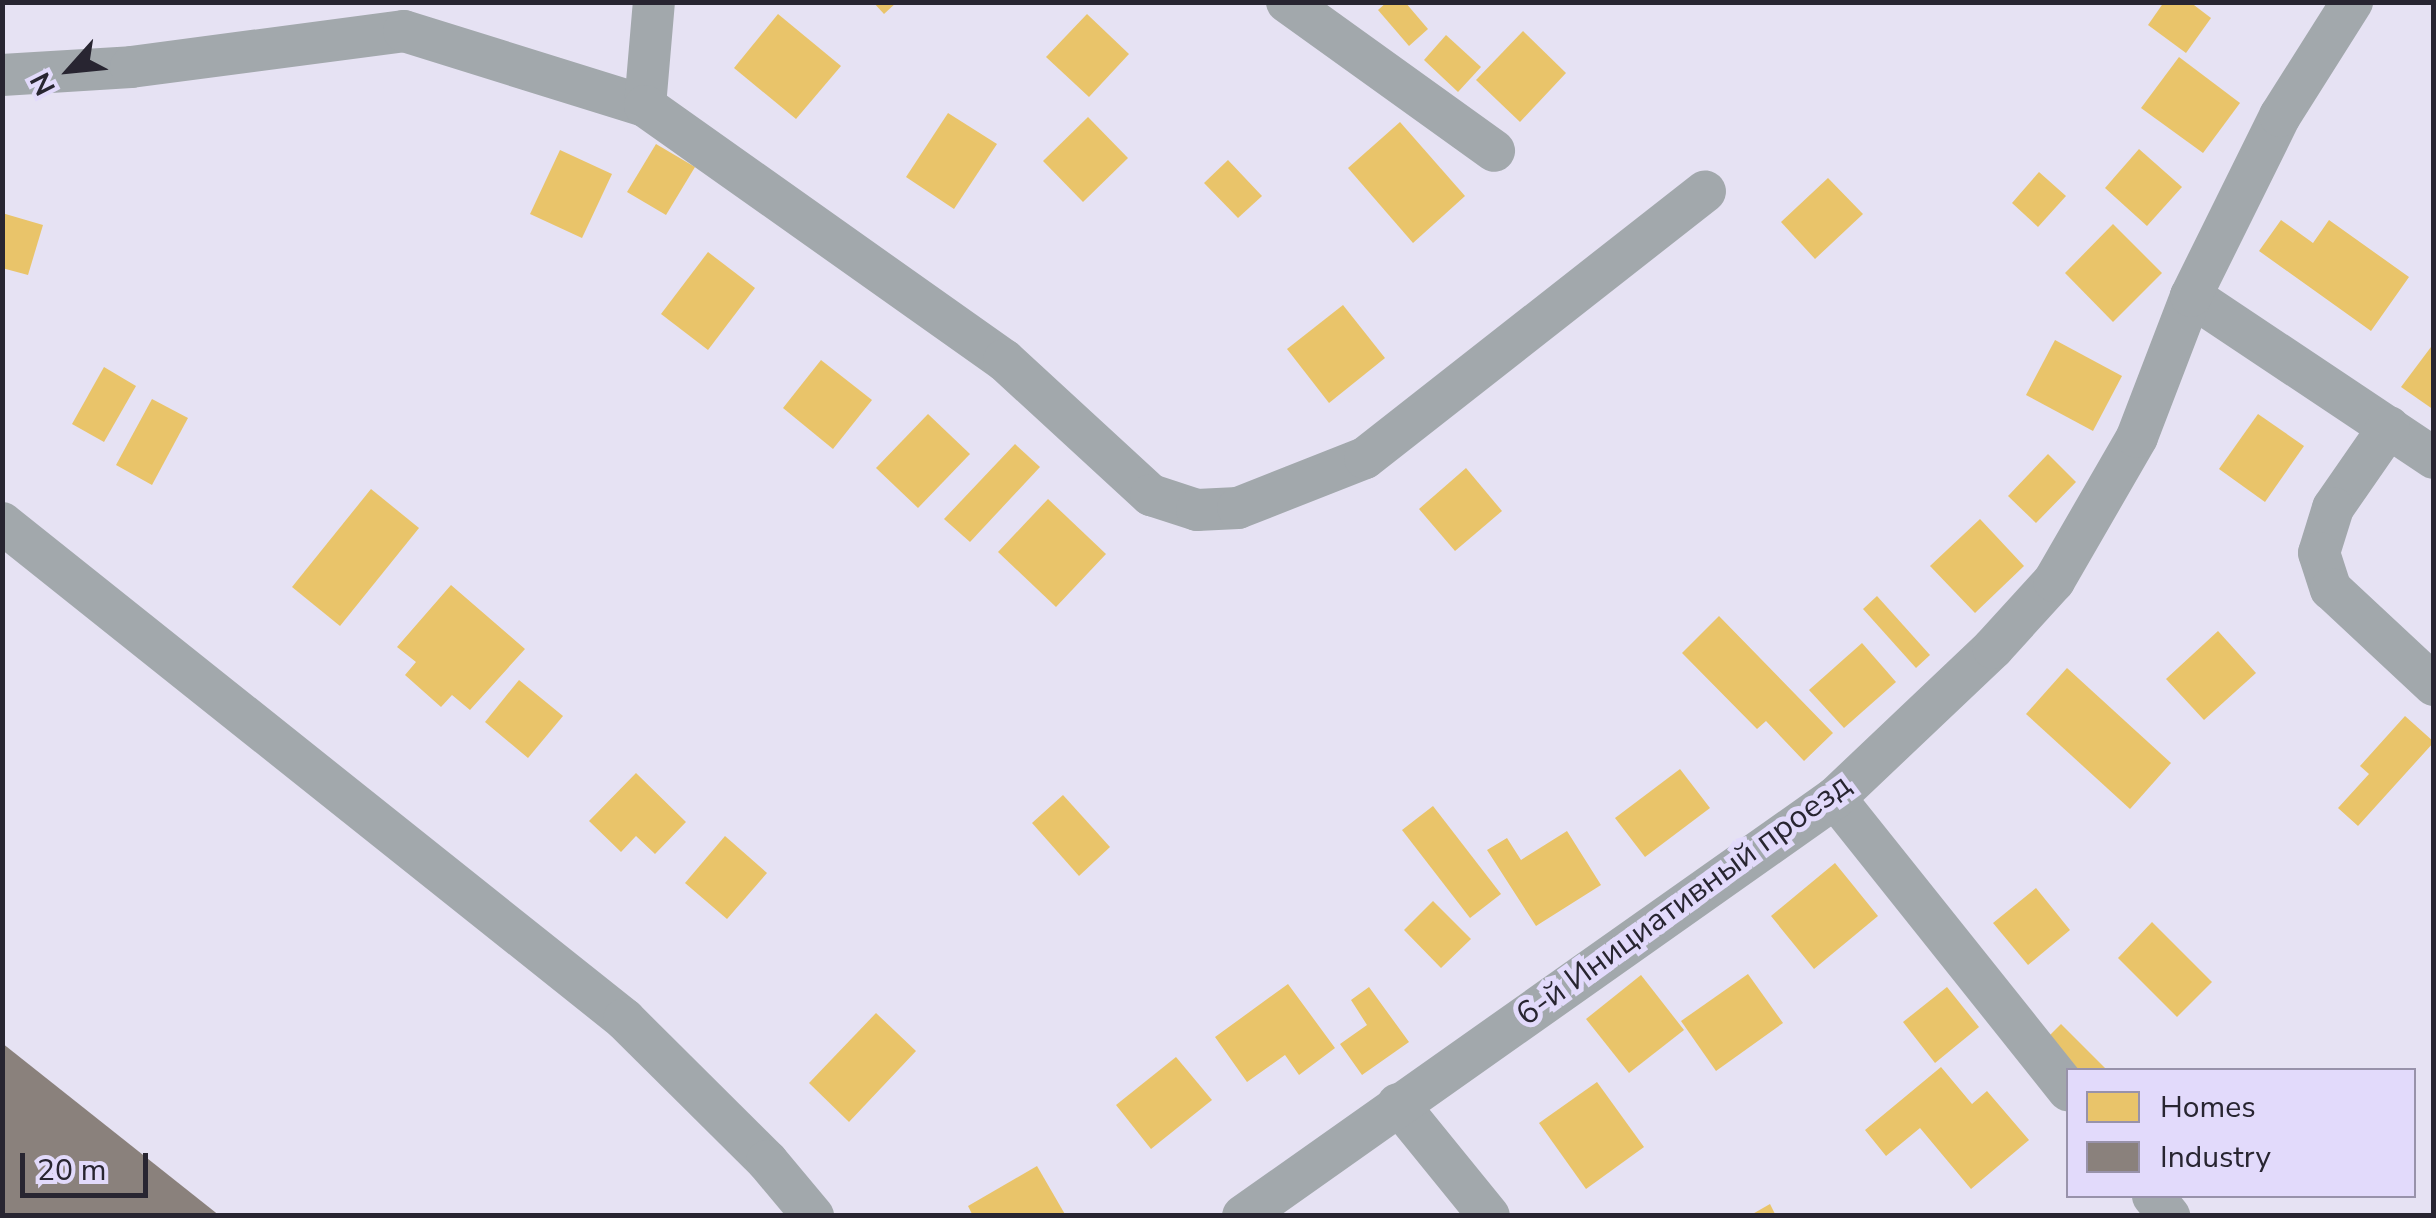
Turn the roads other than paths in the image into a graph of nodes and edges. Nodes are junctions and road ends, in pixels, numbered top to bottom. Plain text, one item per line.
1 (654, 2) edge
2 (1287, 2) edge
3 (2352, 2) edge
4 (2, 74) edge
5 (645, 106) junction
6 (1494, 151) dead end
7 (1705, 191) dead end
8 (2191, 296) junction
9 (2389, 427) junction
10 (2434, 458) edge
11 (2, 523) edge
12 (2434, 685) edge
13 (1835, 798) junction
14 (2066, 1087) edge
15 (1398, 1104) junction
16 (813, 1216) edge
17 (1243, 1216) edge
18 (1489, 1216) edge

1 - 5 street
2 - 6 street
3 - 8 street, 6-й Инициативный проезд
4 - 5 street
5 - 7 street
8 - 9 street
8 - 13 street, 6-й Инициативный проезд
9 - 10 street
9 - 12 street
11 - 16 street
13 - 14 street
13 - 15 street, 6-й Инициативный проезд
15 - 17 street, 6-й Инициативный проезд
15 - 18 street

